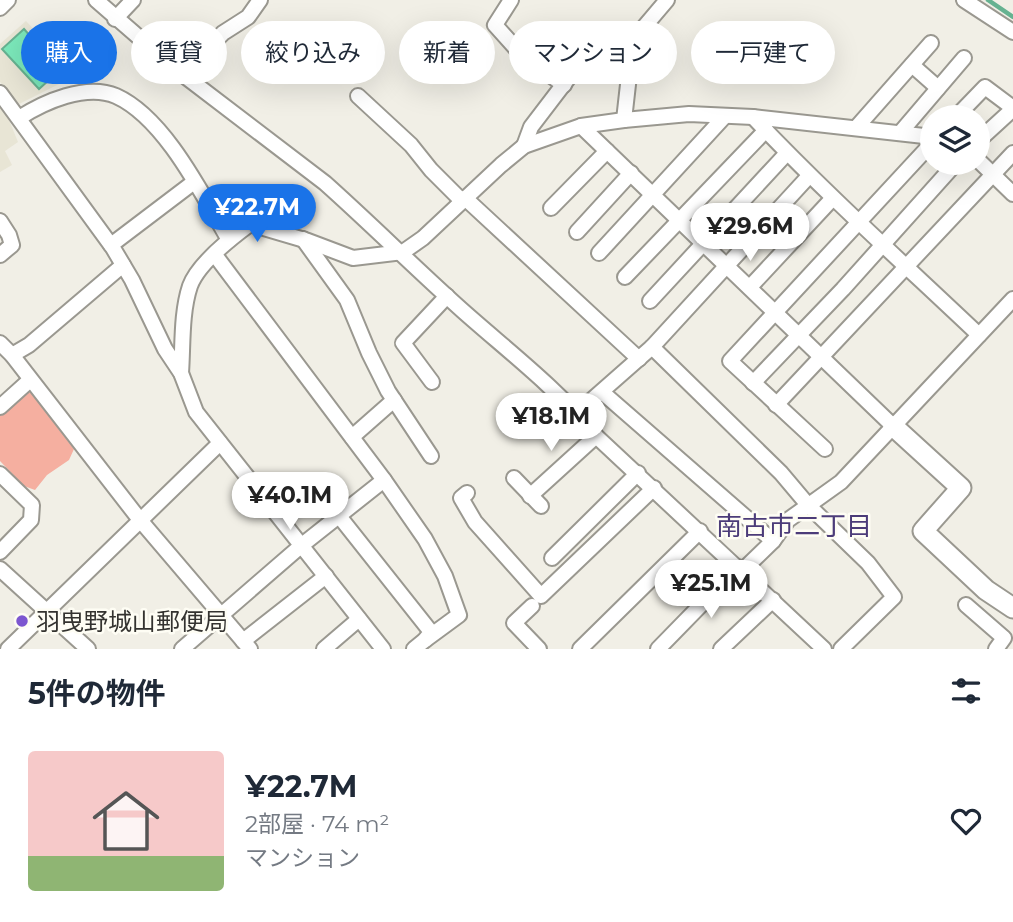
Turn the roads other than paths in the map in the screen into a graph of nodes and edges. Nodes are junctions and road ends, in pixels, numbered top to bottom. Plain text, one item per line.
1 (8, 0) edge
2 (96, 0) edge
3 (132, 0) edge
4 (260, 0) edge
5 (511, 0) edge
6 (667, 0) edge
7 (964, 0) edge
8 (0, 8) edge
9 (116, 19) junction
10 (227, 30) edge
11 (131, 31) edge
12 (1013, 32) edge
13 (931, 43) dead end
14 (964, 58) dead end
15 (912, 65) junction
16 (196, 84) edge
17 (564, 85) joint
18 (938, 88) junction
19 (0, 93) edge
20 (358, 96) dead end
21 (968, 105) edge
22 (1013, 108) edge
23 (725, 116) junction
24 (753, 117) junction
25 (19, 118) junction
26 (624, 120) junction
27 (581, 126) junction
28 (856, 128) junction
29 (766, 130) junction
30 (990, 130) edge
31 (900, 133) junction
32 (920, 135) edge
33 (524, 146) junction
34 (607, 151) junction
35 (787, 153) junction
36 (1013, 153) edge
37 (920, 156) edge
38 (990, 171) edge
39 (631, 173) junction
40 (993, 174) junction
41 (945, 175) edge
42 (809, 176) junction
43 (194, 182) junction
44 (1013, 194) edge
45 (654, 195) junction
46 (832, 199) junction
47 (464, 200) junction
48 (551, 208) dead end
49 (680, 220) junction
50 (0, 221) edge
51 (859, 221) junction
52 (577, 232) dead end
53 (303, 239) junction
54 (229, 240) junction
55 (703, 242) junction
56 (884, 244) junction
57 (111, 245) junction
58 (399, 253) junction
59 (599, 253) dead end
60 (0, 255) edge
61 (215, 255) junction
62 (726, 264) junction
63 (123, 265) junction
64 (907, 266) junction
65 (625, 277) dead end
66 (750, 287) junction
67 (447, 296) junction
68 (1013, 299) edge
69 (650, 301) dead end
70 (775, 311) junction
71 (800, 335) junction
72 (979, 335) junction
73 (0, 343) edge
74 (652, 348) junction
75 (12, 355) junction
76 (821, 356) junction
77 (639, 359) junction
78 (181, 373) junction
79 (30, 380) junction
80 (432, 382) dead end
81 (753, 383) junction
82 (602, 392) junction
83 (394, 400) junction
84 (776, 405) junction
85 (0, 407) edge
86 (577, 413) junction
87 (893, 426) junction
88 (596, 436) junction
89 (352, 437) junction
90 (220, 443) junction
91 (825, 449) dead end
92 (431, 456) dead end
93 (638, 473) junction
94 (0, 474) edge
95 (514, 478) dead end
96 (384, 480) junction
97 (654, 488) junction
98 (467, 492) dead end
99 (808, 505) junction
100 (339, 516) junction
101 (140, 520) junction
102 (700, 531) junction
103 (773, 541) junction
104 (302, 545) junction
105 (0, 552) edge
106 (552, 558) dead end
107 (0, 569) edge
108 (740, 569) junction
109 (326, 576) junction
110 (773, 600) junction
111 (966, 605) dead end
112 (532, 606) dead end
113 (1013, 608) edge
114 (48, 610) junction
115 (222, 615) junction
116 (359, 619) junction
117 (247, 645) edge
118 (419, 645) edge
119 (8, 649) edge
120 (88, 649) edge
121 (182, 649) edge
122 (324, 649) edge
123 (383, 649) edge
124 (539, 649) edge
125 (580, 649) edge
126 (658, 649) edge
127 (721, 649) edge
128 (824, 649) edge
129 (841, 649) edge
130 (996, 649) edge

1 - 8 street
2 - 9 street
3 - 9 street
4 - 10 street
5 - 17 street
6 - 26 street
7 - 12 street
9 - 11 street
13 - 15 street
14 - 18 street
15 - 18 street
15 - 28 street
16 - 58 street
17 - 33 street
18 - 31 street
19 - 25 street
20 - 47 street
21 - 22 street
22 - 30 street
23 - 24 street
23 - 26 street
23 - 45 street
24 - 28 street
24 - 29 street
25 - 43 street
25 - 57 street
26 - 27 street
27 - 33 street
27 - 34 street
28 - 31 street
29 - 35 street
29 - 49 street
31 - 32 street
33 - 47 street
34 - 39 street
34 - 48 street
35 - 42 street
35 - 55 street
36 - 40 street
37 - 51 street
38 - 40 street
39 - 45 street
39 - 52 street
40 - 44 street
40 - 64 street
41 - 56 street
42 - 46 street
42 - 62 street
43 - 54 street
43 - 57 street
45 - 49 street
45 - 59 street
46 - 51 street
46 - 66 street
47 - 58 street
47 - 77 street
49 - 55 street
49 - 65 street
50 - 60 street
51 - 56 street
51 - 70 street
53 - 54 street
53 - 58 street
53 - 83 street
54 - 61 street
55 - 62 street
55 - 69 street
56 - 64 street
56 - 71 street
57 - 63 street
58 - 67 street
61 - 78 street
61 - 89 street
62 - 66 street
62 - 74 street
63 - 75 street
63 - 78 street
64 - 72 street
64 - 76 street
66 - 70 street
67 - 80 street
67 - 86 street
68 - 72 street
70 - 71 street
70 - 81 street
71 - 76 street
71 - 81 street
72 - 87 street
73 - 75 street
74 - 77 street
74 - 99 street
75 - 79 street
76 - 84 street
76 - 87 street
77 - 82 street
78 - 90 street
79 - 85 street
79 - 101 street
81 - 84 street
82 - 86 street
82 - 103 street
83 - 89 street
83 - 92 street
84 - 91 street
86 - 88 street
87 - 99 street
87 - 113 street
88 - 93 street
88 - 95 street
89 - 96 street
90 - 101 street
90 - 104 street
93 - 97 street
93 - 106 street
94 - 105 street
96 - 100 street
96 - 118 street
97 - 98 street
97 - 102 street
99 - 103 street
99 - 129 street
100 - 104 street
100 - 118 street
101 - 114 street
101 - 115 street
102 - 108 street
102 - 125 street
103 - 108 street
104 - 109 street
104 - 115 street
107 - 114 street
108 - 110 street
108 - 126 street
109 - 116 street
109 - 117 street
110 - 127 street
110 - 128 street
111 - 130 street
112 - 124 street
114 - 119 street
114 - 120 street
115 - 117 street
115 - 121 street
116 - 122 street
116 - 123 street

